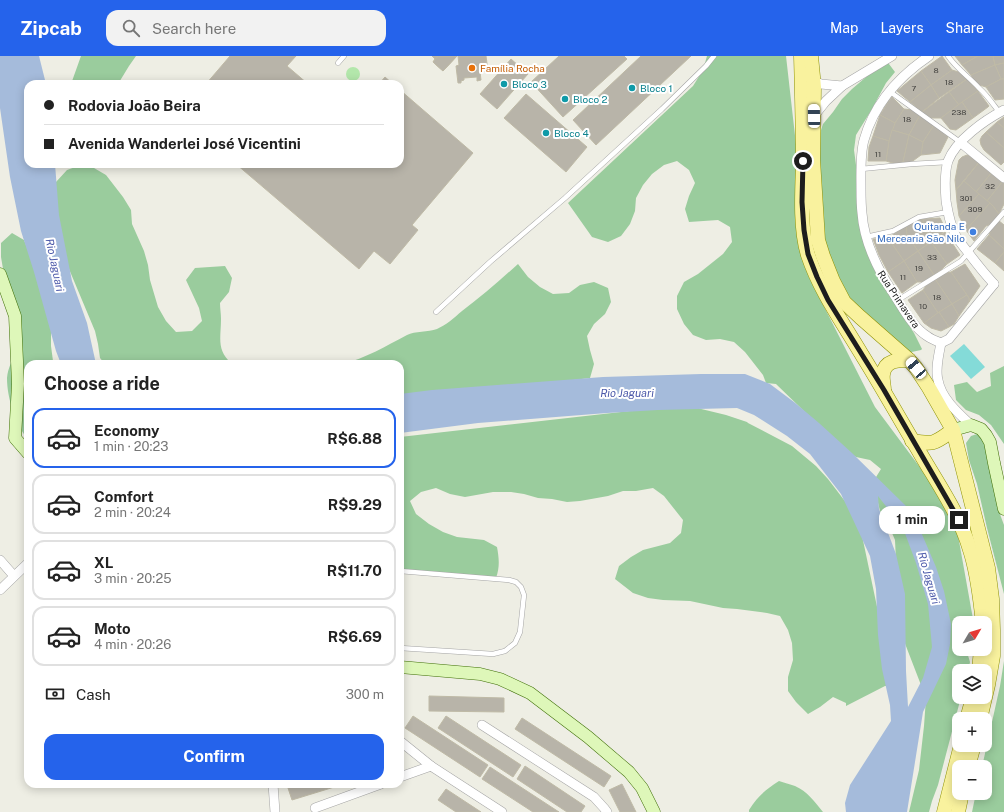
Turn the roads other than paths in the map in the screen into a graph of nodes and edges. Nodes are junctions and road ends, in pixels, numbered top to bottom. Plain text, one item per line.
1 (344, 56) edge
2 (714, 56) edge
3 (801, 56) edge
4 (811, 56) edge
5 (892, 56) edge
6 (948, 56) edge
7 (926, 57) edge
8 (338, 63) dead end
9 (813, 81) junction
10 (842, 86) junction
11 (889, 91) junction
12 (1002, 111) edge
13 (814, 116) junction
14 (960, 142) junction
15 (948, 162) junction
16 (861, 169) junction
17 (1002, 174) edge
18 (948, 212) junction
19 (1004, 212) edge
20 (866, 237) junction
21 (969, 254) junction
22 (0, 274) edge
23 (999, 285) edge
24 (898, 300) junction
25 (436, 312) dead end
26 (941, 343) junction
27 (909, 360) junction
28 (884, 390) junction
29 (971, 425) junction
30 (953, 430) junction
31 (912, 441) junction
32 (24, 448) edge
33 (1004, 509) edge
34 (0, 560) edge
35 (24, 567) edge
36 (404, 571) edge
37 (14, 576) junction
38 (0, 590) edge
39 (982, 616) edge
40 (404, 648) edge
41 (404, 667) edge
42 (982, 712) edge
43 (482, 725) dead end
44 (404, 744) edge
45 (959, 752) edge
46 (431, 766) junction
47 (404, 776) edge
48 (273, 788) edge
49 (370, 788) edge
50 (961, 800) edge
51 (315, 808) dead end
52 (276, 812) edge
53 (502, 812) edge
54 (607, 812) edge
55 (654, 812) edge
56 (944, 812) edge
57 (958, 812) edge

1 - 8 lane
2 - 25 lane
3 - 28 main road
4 - 9 main road
5 - 10 street
6 - 12 lane
7 - 11 street, Rua Primavera
9 - 10 street
9 - 13 main road
10 - 13 street
11 - 14 lane
11 - 16 street, Rua Primavera
12 - 14 street
13 - 27 main road
14 - 15 street
14 - 17 street
15 - 16 lane
15 - 18 street
16 - 20 street, Rua Primavera
18 - 20 lane
18 - 21 street
19 - 21 lane
20 - 24 street, Rua Primavera
21 - 23 street
21 - 24 lane
22 - 32 street
23 - 26 street
24 - 26 street, Rua Primavera
26 - 29 street
27 - 28 main road
27 - 30 main road
28 - 31 main road
29 - 30 street
29 - 33 street
30 - 31 main road
30 - 42 main road
31 - 39 main road
34 - 37 street
35 - 37 street
36 - 40 lane
37 - 38 street
41 - 55 street
43 - 54 street
44 - 46 street
45 - 56 main road
46 - 47 street
46 - 53 street
48 - 52 street
49 - 51 street
50 - 57 main road

